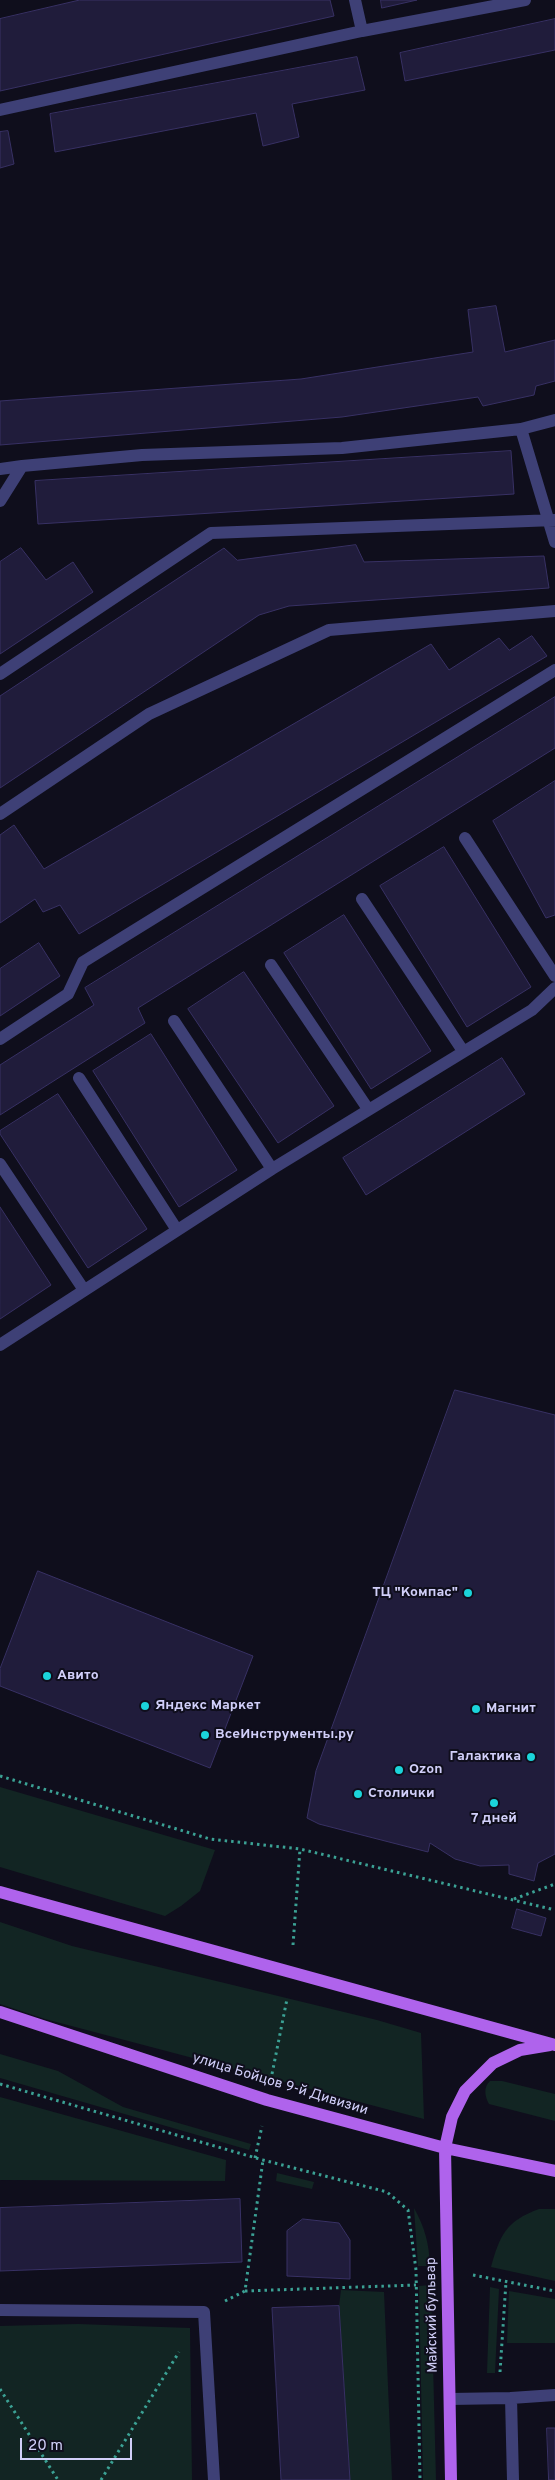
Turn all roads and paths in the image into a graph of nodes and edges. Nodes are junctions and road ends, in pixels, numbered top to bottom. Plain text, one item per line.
1 (355, 0) edge
2 (525, 0) edge
3 (362, 31) junction
4 (0, 110) edge
5 (555, 420) edge
6 (521, 429) junction
7 (22, 466) junction
8 (0, 469) edge
9 (0, 501) edge
10 (552, 521) edge
11 (555, 542) edge
12 (555, 611) edge
13 (555, 670) edge
14 (0, 674) edge
15 (0, 814) edge
16 (465, 838) dead end
17 (362, 900) dead end
18 (271, 965) dead end
19 (555, 976) edge
20 (555, 988) edge
21 (174, 1021) dead end
22 (0, 1039) edge
23 (463, 1051) junction
24 (79, 1078) dead end
25 (368, 1109) junction
26 (0, 1164) edge
27 (272, 1169) junction
28 (177, 1230) junction
29 (84, 1290) junction
30 (0, 1345) edge
31 (0, 1776) edge
32 (300, 1849) junction
33 (555, 1884) edge
34 (0, 1892) edge
35 (514, 1899) junction
36 (555, 1910) edge
37 (291, 1974) junction
38 (0, 2012) edge
39 (554, 2045) edge
40 (0, 2084) edge
41 (268, 2100) junction
42 (446, 2148) junction
43 (255, 2158) junction
44 (263, 2160) junction
45 (555, 2171) edge
46 (446, 2268) junction
47 (416, 2270) junction
48 (506, 2282) junction
49 (416, 2285) junction
50 (245, 2291) junction
51 (555, 2291) edge
52 (0, 2310) edge
53 (204, 2312) junction
54 (0, 2389) edge
55 (555, 2395) edge
56 (511, 2398) junction
57 (450, 2399) junction
58 (58, 2480) edge
59 (101, 2480) edge
60 (214, 2480) edge
61 (420, 2480) edge
62 (451, 2480) edge
63 (513, 2480) edge

1 - 3 lane
2 - 3 lane
3 - 4 lane
5 - 6 lane
6 - 7 lane
6 - 10 lane
7 - 8 lane
7 - 9 lane
10 - 11 lane
10 - 14 lane
12 - 15 lane
13 - 22 lane
16 - 19 lane
17 - 23 lane
18 - 25 lane
20 - 23 lane
21 - 27 lane
23 - 25 lane
24 - 28 lane
25 - 27 lane
26 - 29 lane
27 - 28 lane
28 - 29 lane
29 - 30 lane
31 - 32 path
32 - 35 path
32 - 37 path
33 - 35 path
34 - 37 main road
35 - 36 path
37 - 39 main road
37 - 41 path
38 - 41 main road, улица Бойцов 9-й Дивизии
39 - 42 main road, Майский бульвар
40 - 43 path
41 - 42 main road, улица Бойцов 9-й Дивизии
41 - 43 path
42 - 45 main road, улица Бойцов 9-й Дивизии
42 - 46 main road, Майский бульвар
43 - 44 path
44 - 47 path
44 - 50 path
46 - 47 path
46 - 48 path
46 - 57 main road, Майский бульвар
47 - 49 path
48 - 51 path
48 - 56 path
49 - 50 path
49 - 61 path
50 - 53 path
52 - 53 lane
53 - 59 path
53 - 60 lane
54 - 58 path
55 - 56 lane
56 - 57 lane
56 - 63 lane
57 - 62 main road, Майский бульвар

